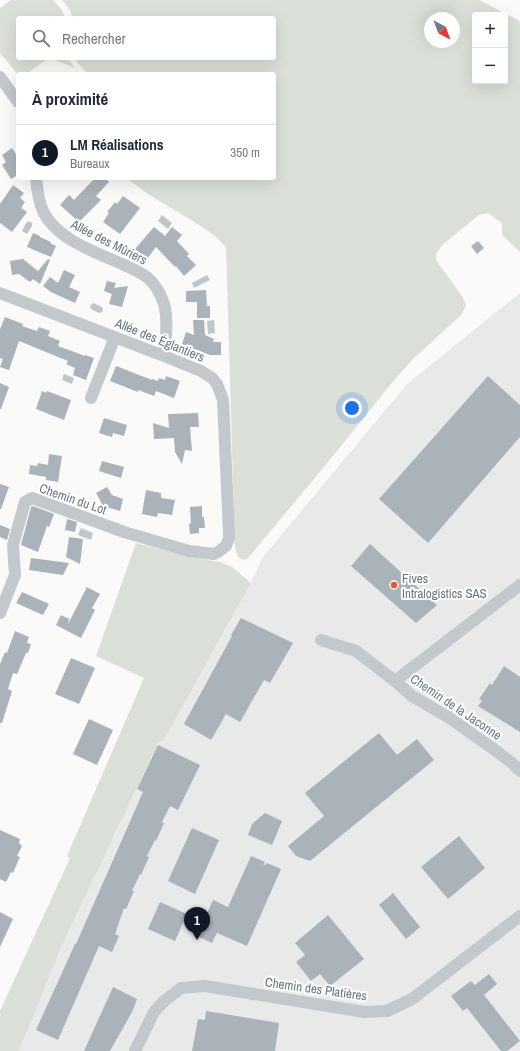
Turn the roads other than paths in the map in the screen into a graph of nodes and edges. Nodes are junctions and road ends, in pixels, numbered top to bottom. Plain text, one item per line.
1 (0, 77) edge
2 (16, 99) edge
3 (36, 180) edge
4 (0, 293) edge
5 (114, 337) junction
6 (164, 356) junction
7 (91, 398) dead end
8 (223, 549) joint
9 (520, 585) edge
10 (0, 613) edge
11 (321, 640) dead end
12 (395, 681) junction
13 (520, 771) edge
14 (520, 916) edge
15 (135, 1051) edge

1 - 2 street
3 - 6 street, Allée des Mûriers
4 - 5 street, Allée des Églantiers
5 - 6 street, Allée des Églantiers
5 - 7 street
6 - 8 street, Allée des Églantiers
8 - 10 street, Chemin du Lot
9 - 12 street, Chemin de la Jaconne
11 - 12 street, Chemin de la Jaconne
12 - 13 street, Chemin de la Jaconne
14 - 15 street, Chemin des Platières

